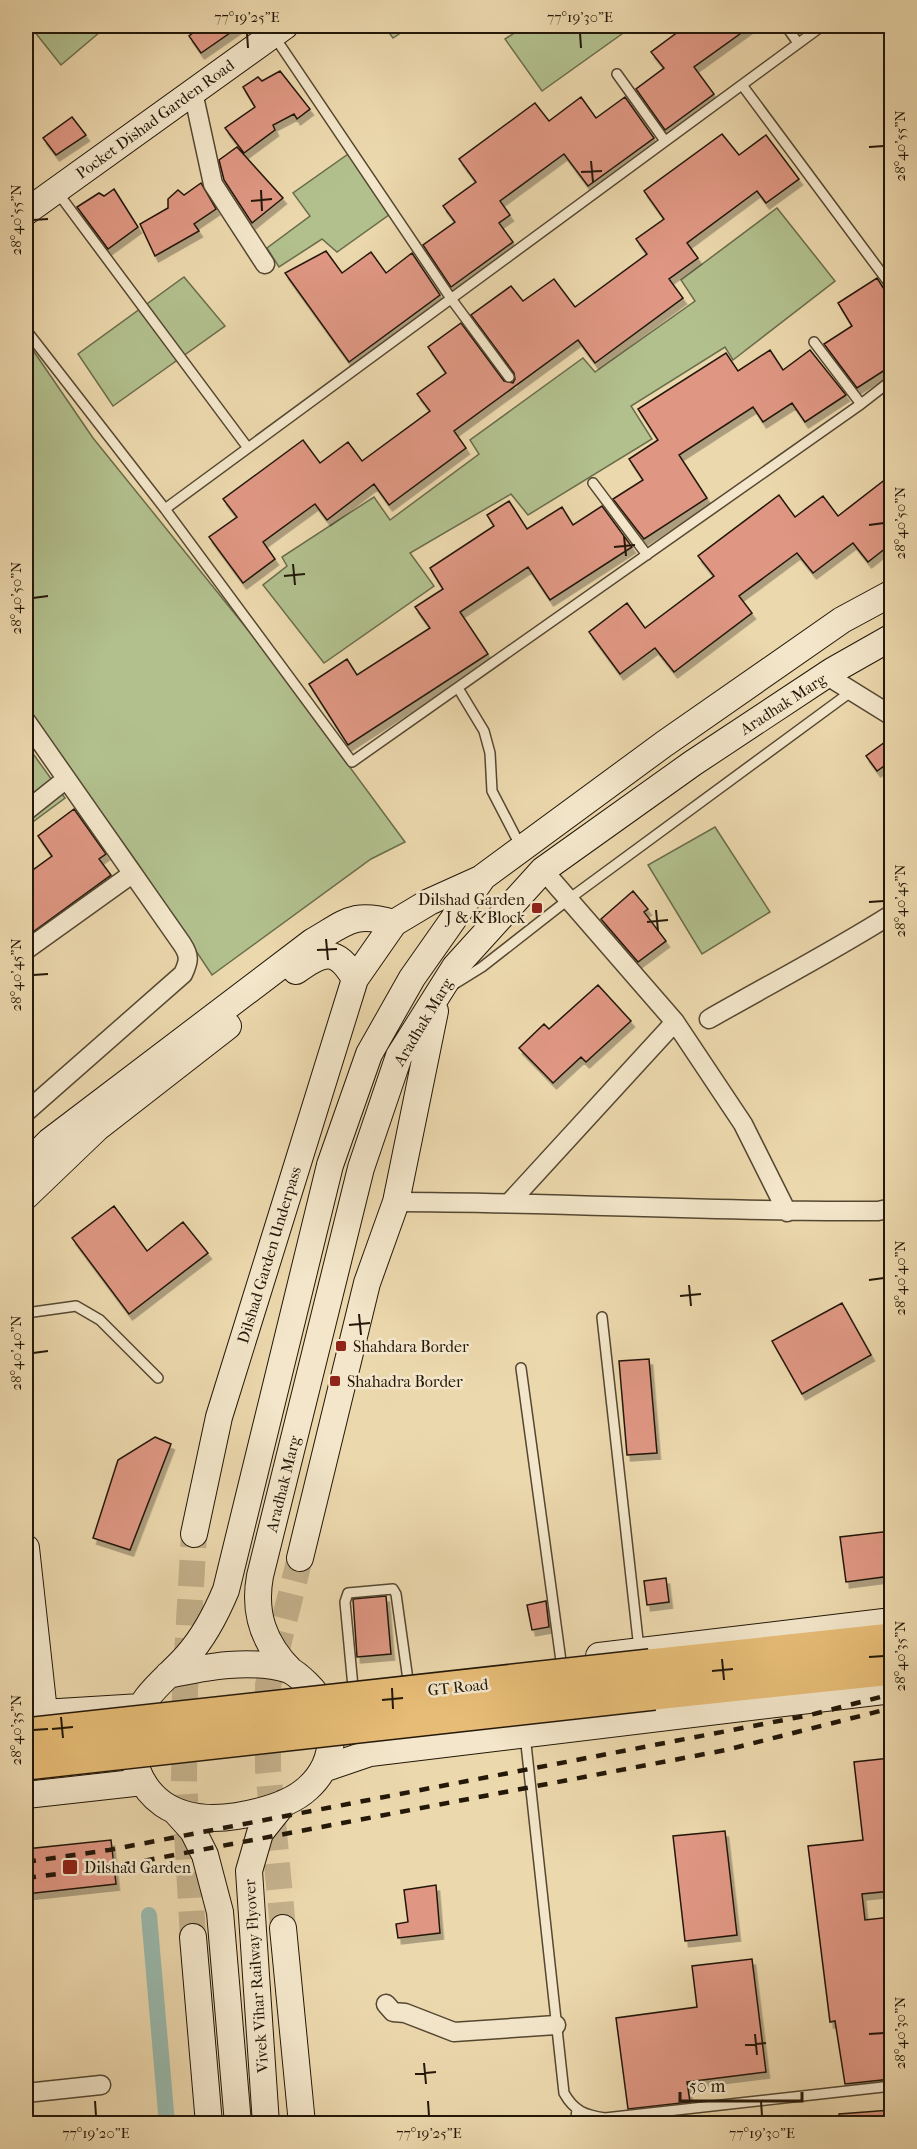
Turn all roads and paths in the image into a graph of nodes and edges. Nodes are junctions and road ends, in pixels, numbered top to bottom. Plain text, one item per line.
1 (786, 26) edge
2 (822, 26) edge
3 (274, 28) edge
4 (798, 43) junction
5 (617, 74) dead end
6 (742, 85) junction
7 (193, 92) junction
8 (665, 141) junction
9 (56, 190) junction
10 (26, 212) edge
11 (265, 264) dead end
12 (891, 287) edge
13 (452, 300) junction
14 (26, 330) edge
15 (814, 342) dead end
16 (509, 377) dead end
17 (891, 380) edge
18 (861, 404) junction
19 (248, 448) junction
20 (593, 483) dead end
21 (165, 509) junction
22 (647, 555) junction
23 (891, 593) edge
24 (891, 637) edge
25 (808, 644) junction
26 (826, 675) junction
27 (458, 688) junction
28 (852, 691) junction
29 (784, 703) junction
30 (891, 716) edge
31 (26, 721) edge
32 (65, 780) junction
33 (26, 810) edge
34 (522, 849) junction
35 (543, 870) junction
36 (132, 874) junction
37 (483, 877) junction
38 (569, 899) junction
39 (891, 914) edge
40 (394, 923) junction
41 (316, 949) junction
42 (26, 950) edge
43 (355, 979) junction
44 (439, 993) junction
45 (709, 1018) dead end
46 (675, 1022) junction
47 (122, 1098) junction
48 (26, 1113) edge
49 (26, 1166) edge
50 (26, 1196) edge
51 (396, 1202) junction
52 (510, 1202) junction
53 (891, 1208) edge
54 (787, 1212) junction
55 (26, 1313) edge
56 (602, 1317) dead end
57 (521, 1368) dead end
58 (158, 1378) dead end
59 (194, 1534) tunnel mouth
60 (26, 1548) edge
61 (300, 1558) tunnel mouth
62 (891, 1621) edge
63 (891, 1640) edge
64 (561, 1660) junction
65 (775, 1668) junction
66 (891, 1668) edge
67 (648, 1670) junction
68 (291, 1671) junction
69 (168, 1675) junction
70 (26, 1680) edge
71 (408, 1680) junction
72 (353, 1687) junction
73 (891, 1690) edge
74 (315, 1692) junction
75 (141, 1707) junction
76 (31, 1719) edge
77 (524, 1734) junction
78 (26, 1763) edge
79 (323, 1769) junction
80 (143, 1782) junction
81 (26, 1795) edge
82 (284, 1803) junction
83 (175, 1811) junction
84 (283, 1928) tunnel mouth
85 (193, 1937) tunnel mouth
86 (386, 2004) dead end
87 (556, 2025) junction
88 (101, 2085) dead end
89 (891, 2086) edge
90 (26, 2093) edge
91 (577, 2110) junction
92 (209, 2124) edge
93 (238, 2124) edge
94 (266, 2124) edge
95 (302, 2124) edge
96 (575, 2124) edge

1 - 4 lane
2 - 4 lane
3 - 7 main road, Pocket Dishad Garden Road
3 - 13 lane
4 - 6 lane
5 - 8 lane
6 - 8 lane
6 - 12 lane
7 - 9 main road, Pocket Dishad Garden Road
7 - 11 street
8 - 13 lane
9 - 10 main road, Pocket Dishad Garden Road
9 - 19 lane
13 - 16 lane
13 - 19 lane
14 - 21 lane
15 - 18 lane
17 - 18 lane
18 - 22 lane
19 - 21 lane
20 - 22 lane
21 - 27 lane
22 - 27 lane
23 - 25 main road, Aradhak Marg
24 - 26 main road, Aradhak Marg
25 - 29 main road
25 - 34 main road, Aradhak Marg
26 - 28 street
26 - 29 main road, Aradhak Marg
27 - 34 lane
28 - 30 street
28 - 38 lane
29 - 35 main road, Aradhak Marg
31 - 32 street
32 - 33 street
32 - 36 street
34 - 37 main road, Aradhak Marg
35 - 38 street
35 - 44 main road, Aradhak Marg
36 - 42 street
36 - 48 street
37 - 40 main road, Aradhak Marg
37 - 69 main road, Aradhak Marg
38 - 44 lane
38 - 46 street
39 - 45 street
40 - 41 main road
40 - 43 main road, Aradhak Marg
41 - 43 main road
41 - 47 main road
43 - 59 main road, Dilshad Garden Underpass
44 - 51 main road
44 - 68 main road, Aradhak Marg
46 - 52 street
46 - 54 street
47 - 49 main road
47 - 50 main road
51 - 52 street
51 - 61 main road
52 - 54 street
53 - 54 street
55 - 58 lane
56 - 67 lane
57 - 64 lane
60 - 76 main road
62 - 67 main road, GT Road
63 - 65 highway, GT Road
64 - 67 main road, GT Road
64 - 71 main road, GT Road
65 - 66 highway, GT Road
65 - 67 highway, GT Road
67 - 76 highway, GT Road, bridge
67 - 78 highway, GT Road, bridge
68 - 69 main road
68 - 74 main road
69 - 75 main road
70 - 76 main road
71 - 72 main road, GT Road
71 - 72 lane
72 - 74 main road, GT Road
73 - 77 main road
74 - 79 main road
75 - 76 main road
75 - 80 main road
77 - 79 main road
77 - 87 lane
79 - 82 main road
80 - 81 main road
80 - 83 main road
82 - 83 main road
82 - 94 main road, Vivek Vihar Railway Flyover
83 - 93 main road, Vivek Vihar Railway Flyover
84 - 95 main road
85 - 92 main road
86 - 87 street
87 - 91 lane
88 - 90 street
89 - 91 lane
91 - 96 lane

